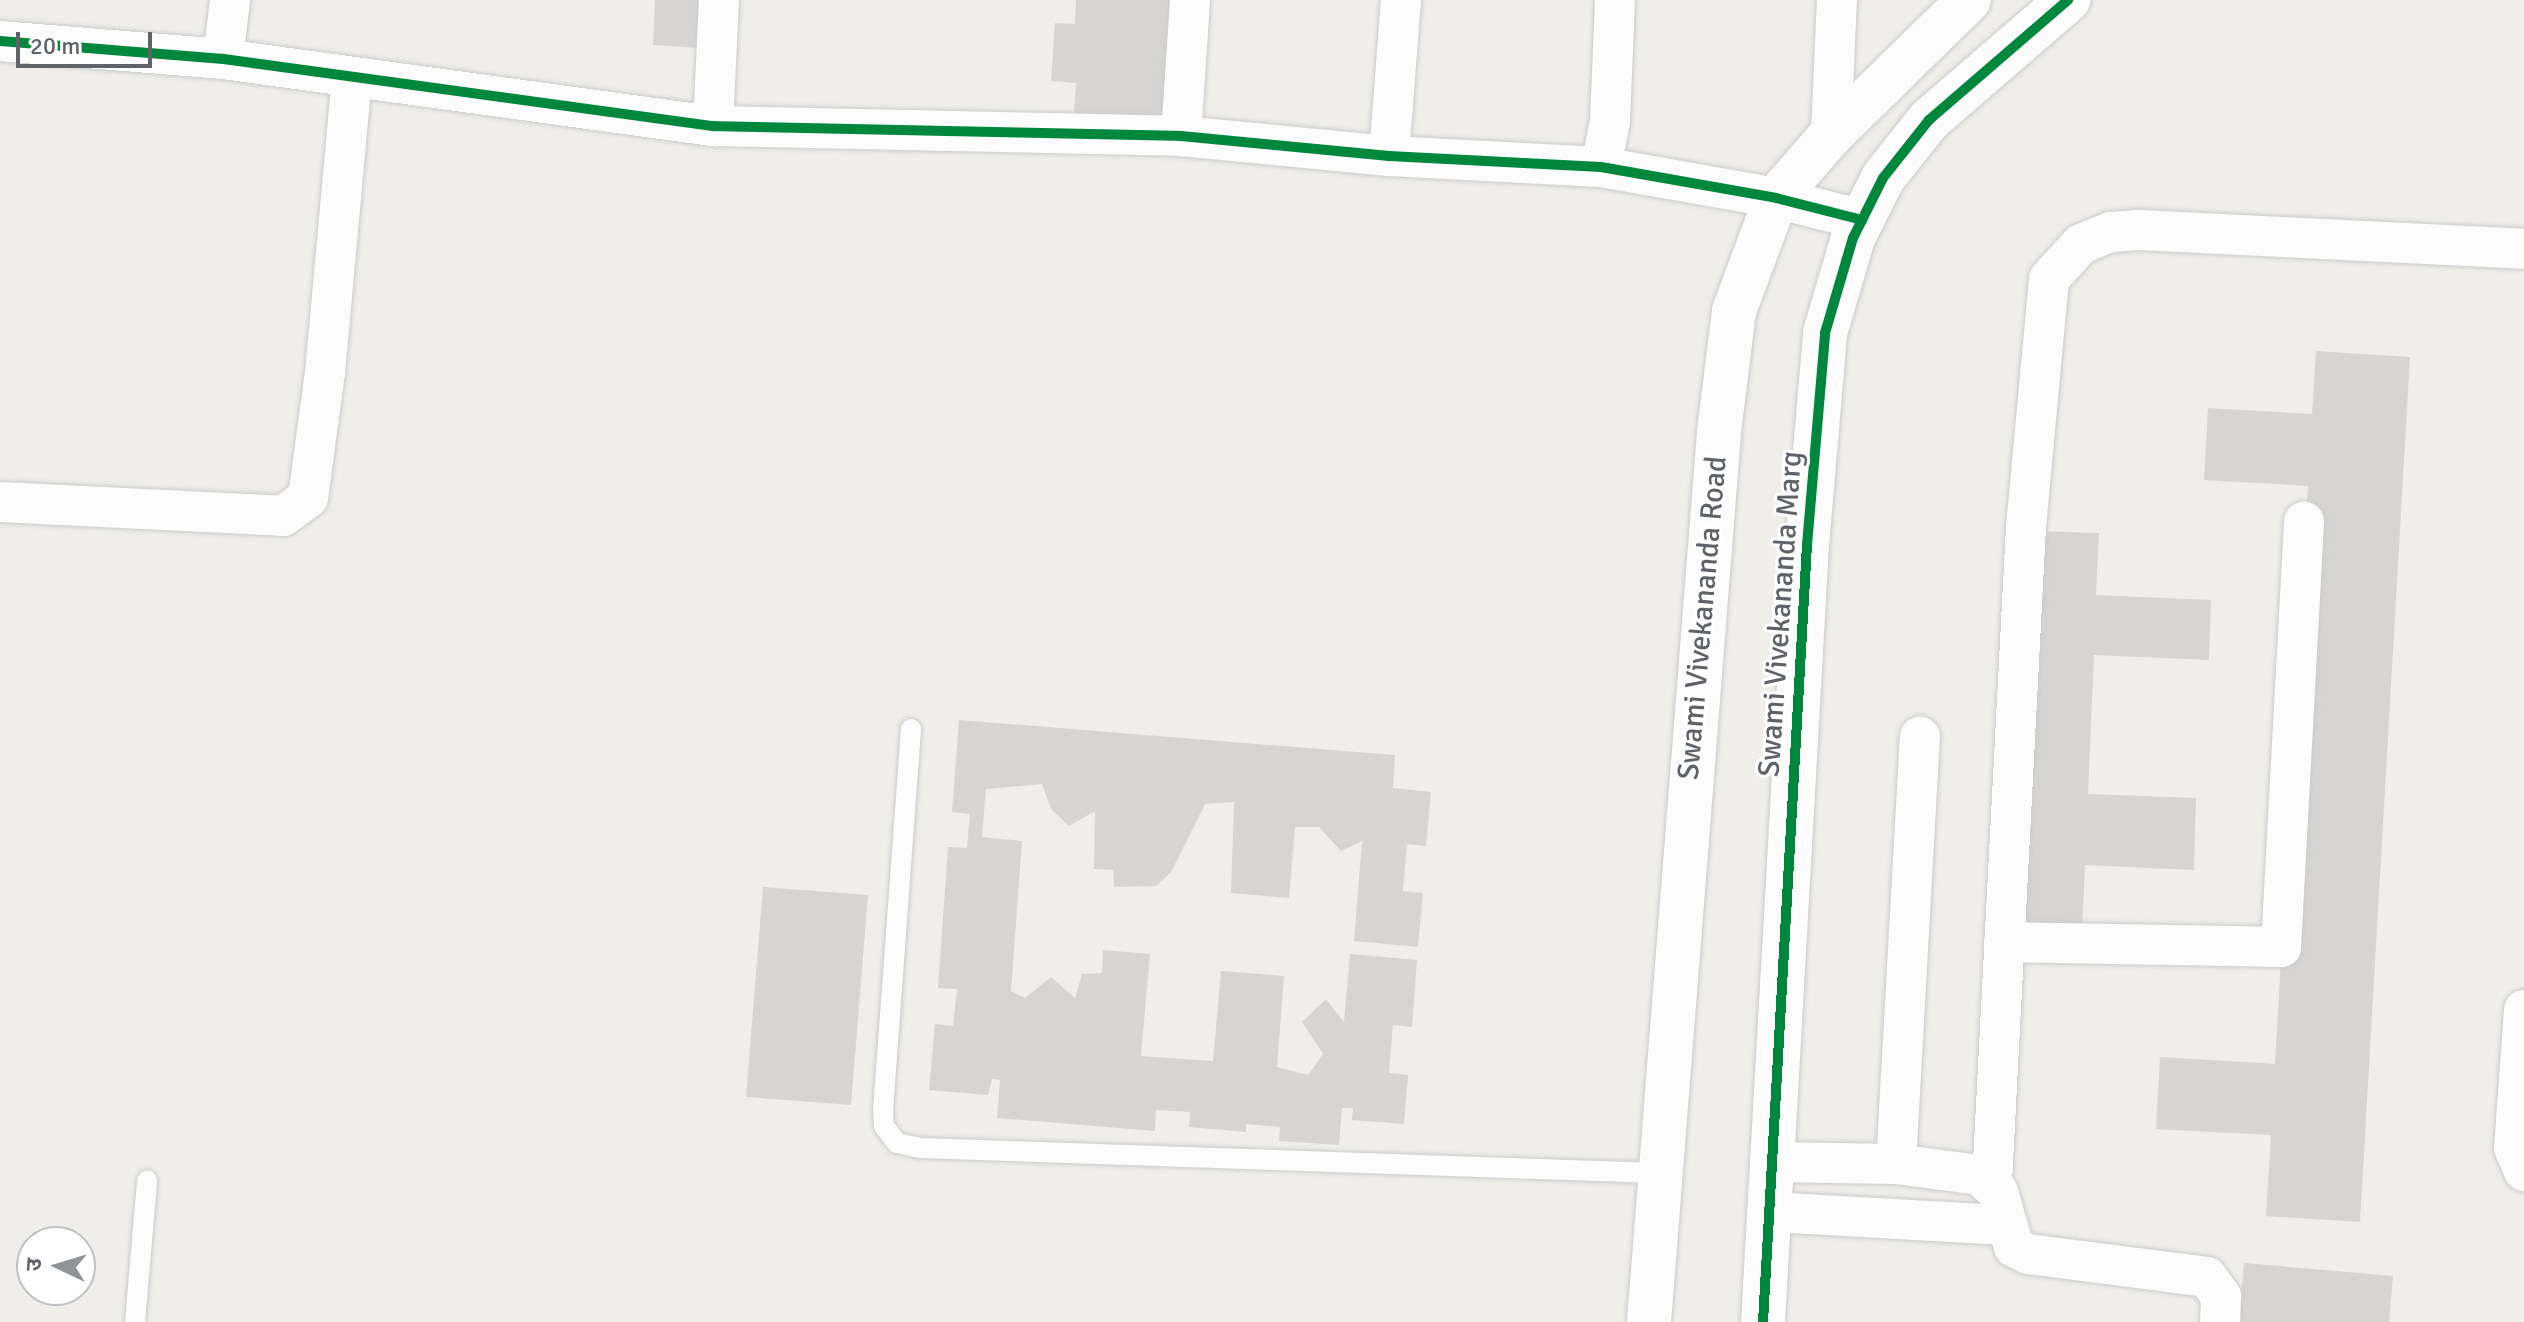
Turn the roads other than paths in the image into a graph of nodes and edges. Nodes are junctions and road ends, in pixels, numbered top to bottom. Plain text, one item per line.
1 (230, 0) edge
2 (719, 0) edge
3 (1190, 0) edge
4 (1401, 0) edge
5 (1615, 0) edge
6 (1837, 0) edge
7 (1969, 0) edge
8 (2068, 0) edge
9 (0, 41) edge
10 (223, 59) junction
11 (352, 77) junction
12 (713, 126) junction
13 (1831, 135) junction
14 (1181, 136) junction
15 (1389, 156) junction
16 (1601, 167) junction
17 (1776, 198) junction
18 (1862, 220) junction
19 (2524, 249) edge
20 (0, 502) edge
21 (2304, 522) dead end
22 (911, 729) dead end
23 (1920, 737) dead end
24 (2004, 942) junction
25 (2524, 1010) edge
26 (1774, 1162) junction
27 (1896, 1164) junction
28 (2524, 1171) edge
29 (1658, 1173) junction
30 (147, 1181) dead end
31 (1992, 1182) junction
32 (1771, 1212) junction
33 (2004, 1225) junction
34 (135, 1322) edge
35 (1649, 1322) edge
36 (1763, 1322) edge
37 (2220, 1322) edge

1 - 10 street
2 - 12 street
3 - 14 street
4 - 15 street
5 - 16 street
6 - 13 street
7 - 13 street, Swami Vivekananda Road
8 - 18 street, Swami Vivekananda Marg
9 - 10 street
10 - 11 street
11 - 12 street
11 - 20 street
12 - 14 street
13 - 17 street, Swami Vivekananda Road
14 - 15 street
15 - 16 street
16 - 17 street
17 - 18 street
17 - 29 street, Swami Vivekananda Road
18 - 26 street, Swami Vivekananda Marg
19 - 24 street
21 - 24 street
22 - 29 lane
23 - 27 street
24 - 31 street
25 - 28 street
26 - 27 street
26 - 32 street, Swami Vivekananda Marg
27 - 31 street
29 - 35 street, Swami Vivekananda Road
30 - 34 lane
31 - 33 street
32 - 33 street
32 - 36 street, Swami Vivekananda Marg
33 - 37 street

